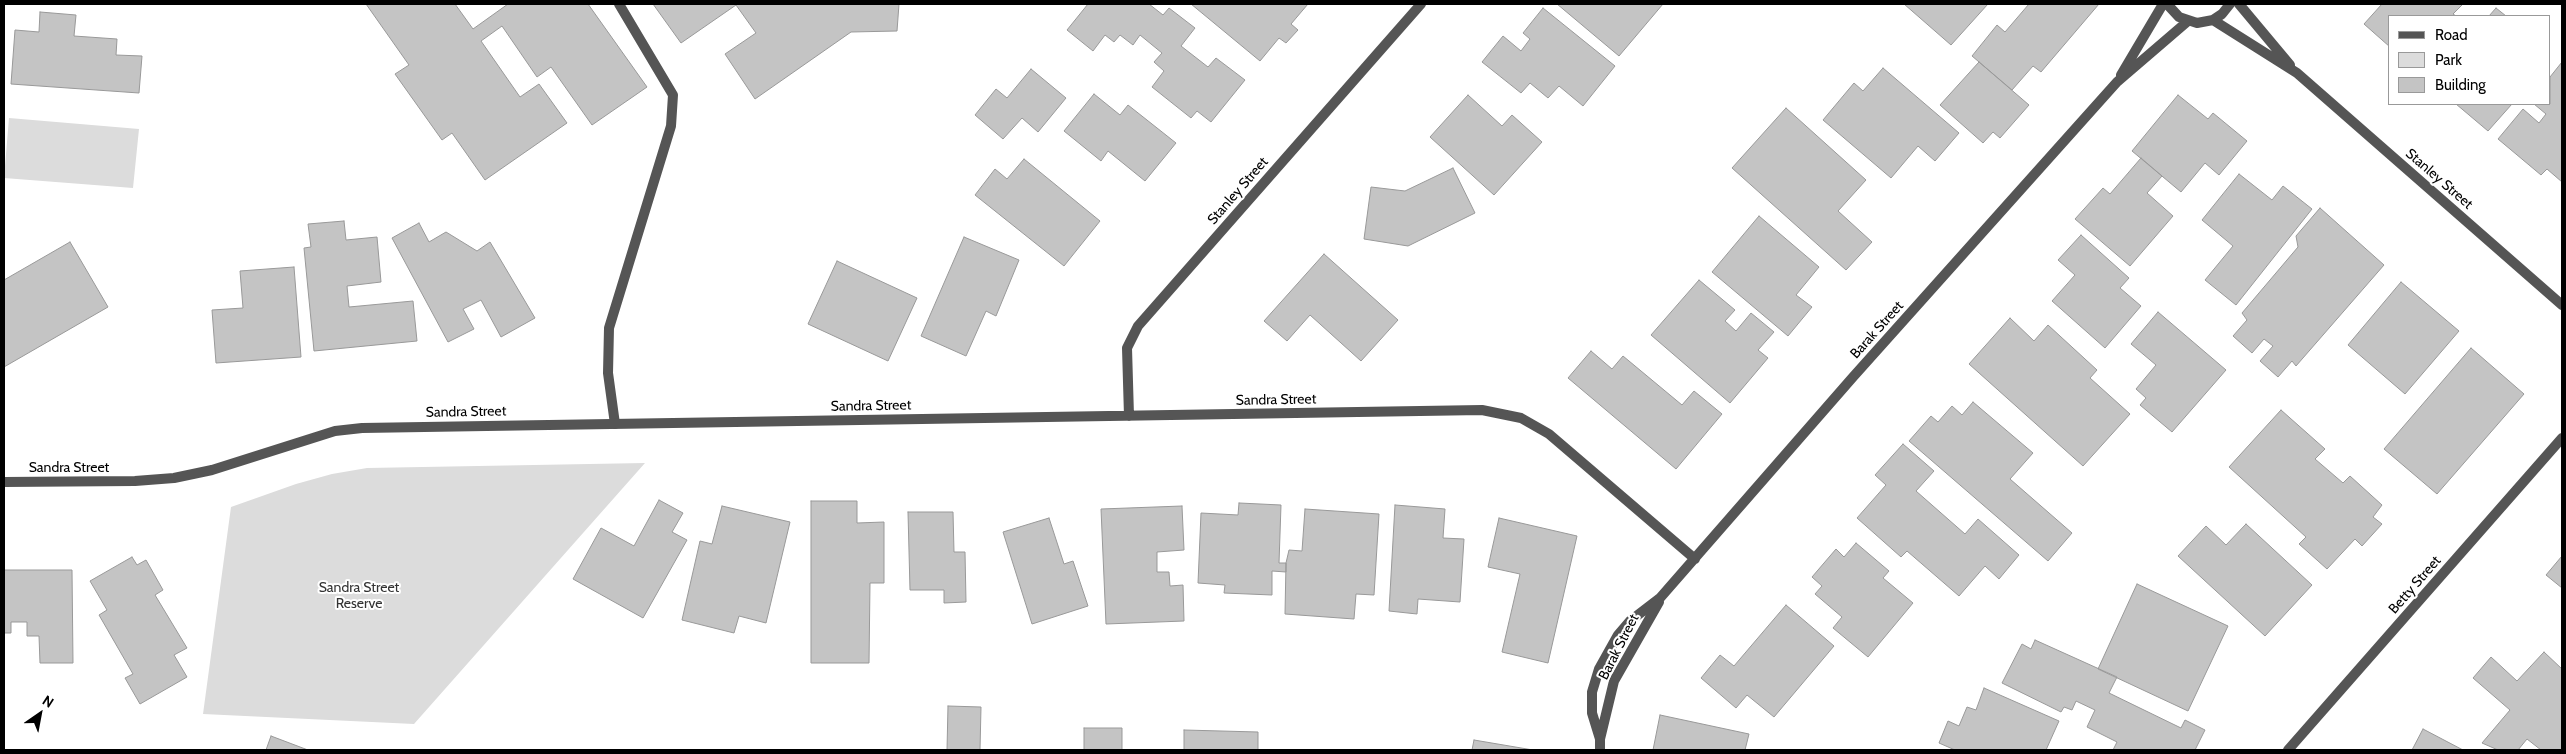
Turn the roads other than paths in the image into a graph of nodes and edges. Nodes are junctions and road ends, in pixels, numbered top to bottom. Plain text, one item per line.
1 (618, 4) edge
2 (1421, 4) edge
3 (2165, 4) edge
4 (2230, 4) edge
5 (2239, 4) edge
6 (2213, 20) junction
7 (2188, 21) junction
8 (2297, 73) junction
9 (2117, 82) junction
10 (2562, 305) edge
11 (1129, 416) junction
12 (616, 424) junction
13 (2562, 438) edge
14 (4, 482) edge
15 (1695, 560) junction
16 (1660, 598) junction
17 (1600, 739) junction
18 (1600, 750) edge
19 (2288, 750) edge

1 - 12 street
2 - 11 street, Stanley Street
3 - 7 street
3 - 9 street, Barak Street
4 - 6 street
5 - 8 street, Stanley Street
6 - 7 street
6 - 8 street, Stanley Street
7 - 9 street, Barak Street
8 - 10 street, Stanley Street
9 - 15 street, Barak Street
11 - 12 street, Sandra Street
11 - 15 street, Sandra Street
12 - 14 street, Sandra Street
13 - 19 street, Betty Street
15 - 16 street, Barak Street
16 - 17 street, Barak Street
16 - 17 street, Barak Street
17 - 18 street, Barak Street

